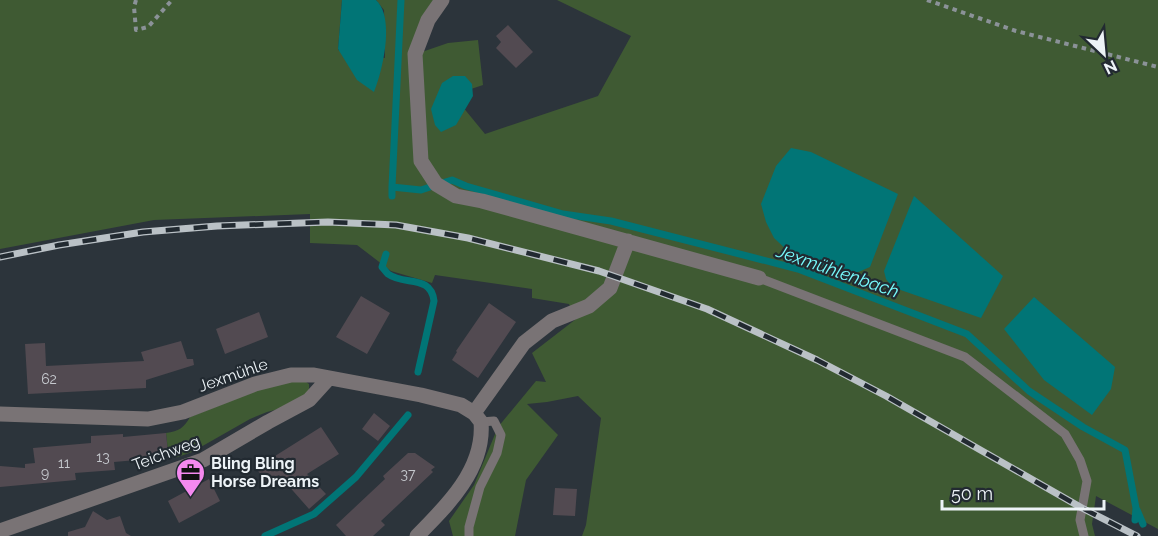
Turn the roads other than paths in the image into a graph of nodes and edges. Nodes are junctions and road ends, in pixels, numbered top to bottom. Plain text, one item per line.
1 (442, 0) edge
2 (628, 241) junction
3 (759, 278) joint
4 (329, 378) junction
5 (0, 414) edge
6 (477, 417) junction
7 (0, 531) edge
8 (417, 536) edge
9 (469, 536) edge
10 (1084, 536) edge

1 - 2 street
2 - 3 street
2 - 6 street
3 - 10 lane
4 - 5 street, Jexmühle
4 - 6 street, Jexmühle
4 - 7 street, Teichweg
6 - 8 street
6 - 9 lane

